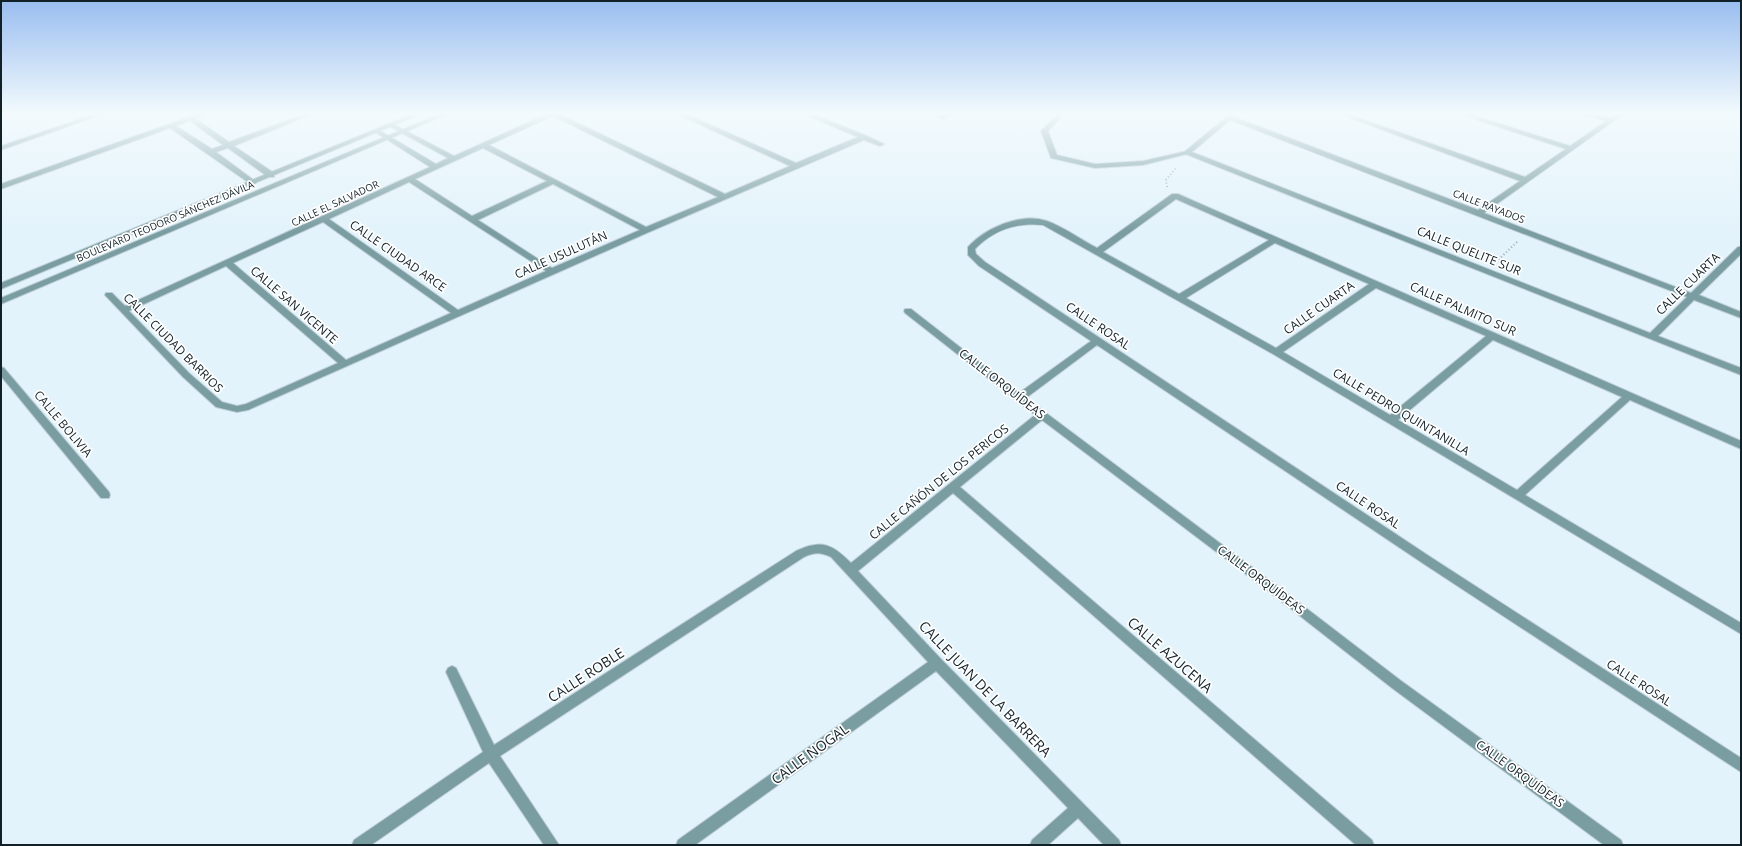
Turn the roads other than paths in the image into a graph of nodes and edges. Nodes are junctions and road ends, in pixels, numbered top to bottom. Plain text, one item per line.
1 (95, 152) edge
2 (211, 152) edge
3 (239, 152) edge
4 (325, 152) edge
5 (351, 152) edge
6 (412, 152) edge
7 (443, 152) edge
8 (466, 152) edge
9 (497, 152) edge
10 (634, 152) edge
11 (767, 152) edge
12 (828, 152) edge
13 (1053, 152) edge
14 (1321, 152) edge
15 (1450, 152) edge
16 (1564, 152) edge
17 (1187, 153) joint
18 (453, 158) junction
19 (796, 166) junction
20 (436, 167) junction
21 (271, 175) junction
22 (410, 179) junction
23 (1525, 180) junction
24 (552, 182) junction
25 (252, 183) junction
26 (1, 187) edge
27 (725, 197) junction
28 (1479, 213) junction
29 (324, 219) junction
30 (473, 219) junction
31 (646, 230) junction
32 (1275, 240) junction
33 (1741, 248) edge
34 (1097, 252) junction
35 (228, 263) junction
36 (982, 264) joint
37 (552, 272) junction
38 (1375, 284) junction
39 (1, 286) edge
40 (109, 295) dead end
41 (1692, 296) junction
42 (1180, 297) junction
43 (1, 301) edge
44 (123, 310) junction
45 (908, 311) dead end
46 (458, 314) junction
47 (1741, 315) edge
48 (1492, 336) junction
49 (1651, 337) junction
50 (1096, 341) junction
51 (1276, 352) junction
52 (345, 364) junction
53 (1, 370) edge
54 (1741, 372) edge
55 (1629, 396) junction
56 (1019, 398) junction
57 (268, 399) joint
58 (1042, 415) junction
59 (1390, 421) junction
60 (1741, 445) edge
61 (953, 487) junction
62 (105, 496) dead end
63 (1517, 496) junction
64 (835, 554) joint
65 (851, 570) junction
66 (1741, 629) edge
67 (937, 662) junction
68 (452, 672) dead end
69 (491, 754) junction
70 (1741, 766) edge
71 (1077, 809) junction
72 (359, 845) edge
73 (552, 845) edge
74 (683, 845) edge
75 (1037, 845) edge
76 (1114, 845) edge
77 (1367, 845) edge
78 (1616, 845) edge

1 - 26 street
2 - 25 street
3 - 21 street
4 - 21 street, BOULEVARD TEODORO SÁNCHEZ DÁVILA
5 - 43 street, BOULEVARD TEODORO SÁNCHEZ DÁVILA
6 - 20 street
7 - 18 street
8 - 18 street, CALLE EL SALVADOR
9 - 24 street
10 - 27 street
11 - 19 street
12 - 19 street, CALLE USULUTÁN
13 - 17 street
14 - 28 street, CALLE RAYADOS
15 - 23 street
16 - 23 street
17 - 49 street, CALLE QUELITE SUR
18 - 20 street, CALLE EL SALVADOR
19 - 27 street, CALLE USULUTÁN
20 - 22 street, CALLE EL SALVADOR
21 - 25 street, BOULEVARD TEODORO SÁNCHEZ DÁVILA
22 - 29 street, CALLE EL SALVADOR
22 - 30 street
23 - 28 street
24 - 30 street
24 - 31 street
25 - 39 street, BOULEVARD TEODORO SÁNCHEZ DÁVILA
27 - 31 street, CALLE USULUTÁN
28 - 41 street, CALLE RAYADOS
29 - 35 street, CALLE EL SALVADOR
29 - 46 street, CALLE CIUDAD ARCE
30 - 37 street
31 - 37 street, CALLE USULUTÁN
32 - 34 street, CALLE PALMITO SUR
32 - 38 street, CALLE PALMITO SUR
32 - 42 street
33 - 41 street, CALLE CUARTA
34 - 36 street, CALLE PEDRO QUINTANILLA
34 - 42 street, CALLE PEDRO QUINTANILLA
35 - 44 street, CALLE EL SALVADOR
35 - 52 street, CALLE SAN VICENTE
36 - 50 street, CALLE ROSAL
37 - 46 street, CALLE USULUTÁN
38 - 48 street, CALLE PALMITO SUR
38 - 51 street, CALLE CUARTA
40 - 44 street, CALLE CIUDAD BARRIOS
41 - 47 street, CALLE RAYADOS
41 - 49 street, CALLE CUARTA
42 - 51 street, CALLE PEDRO QUINTANILLA
44 - 57 street, CALLE CIUDAD BARRIOS
45 - 56 street, CALLE ORQUÍDEAS
46 - 52 street, CALLE USULUTÁN
48 - 55 street, CALLE PALMITO SUR
48 - 59 street
49 - 54 street, CALLE QUELITE SUR
50 - 56 street
50 - 70 street, CALLE ROSAL
51 - 59 street, CALLE PEDRO QUINTANILLA
52 - 57 street, CALLE USULUTÁN
53 - 62 street, CALLE BOLIVIA
55 - 60 street, CALLE PALMITO SUR
55 - 63 street
56 - 58 street, CALLE ORQUÍDEAS
58 - 61 street, CALLE CAÑÓN DE LOS PERICOS
58 - 78 street, CALLE ORQUÍDEAS
59 - 63 street, CALLE PEDRO QUINTANILLA
61 - 65 street, CALLE CAÑÓN DE LOS PERICOS
61 - 77 street, CALLE AZUCENA
63 - 66 street, CALLE PEDRO QUINTANILLA
64 - 65 street, CALLE JUAN DE LA BARRERA
64 - 69 street, CALLE ROBLE
65 - 67 street, CALLE JUAN DE LA BARRERA
67 - 71 street, CALLE JUAN DE LA BARRERA
67 - 74 street, CALLE NOGAL
68 - 69 street
69 - 72 street, CALLE ROBLE
69 - 73 street
71 - 75 street
71 - 76 street, CALLE JUAN DE LA BARRERA

